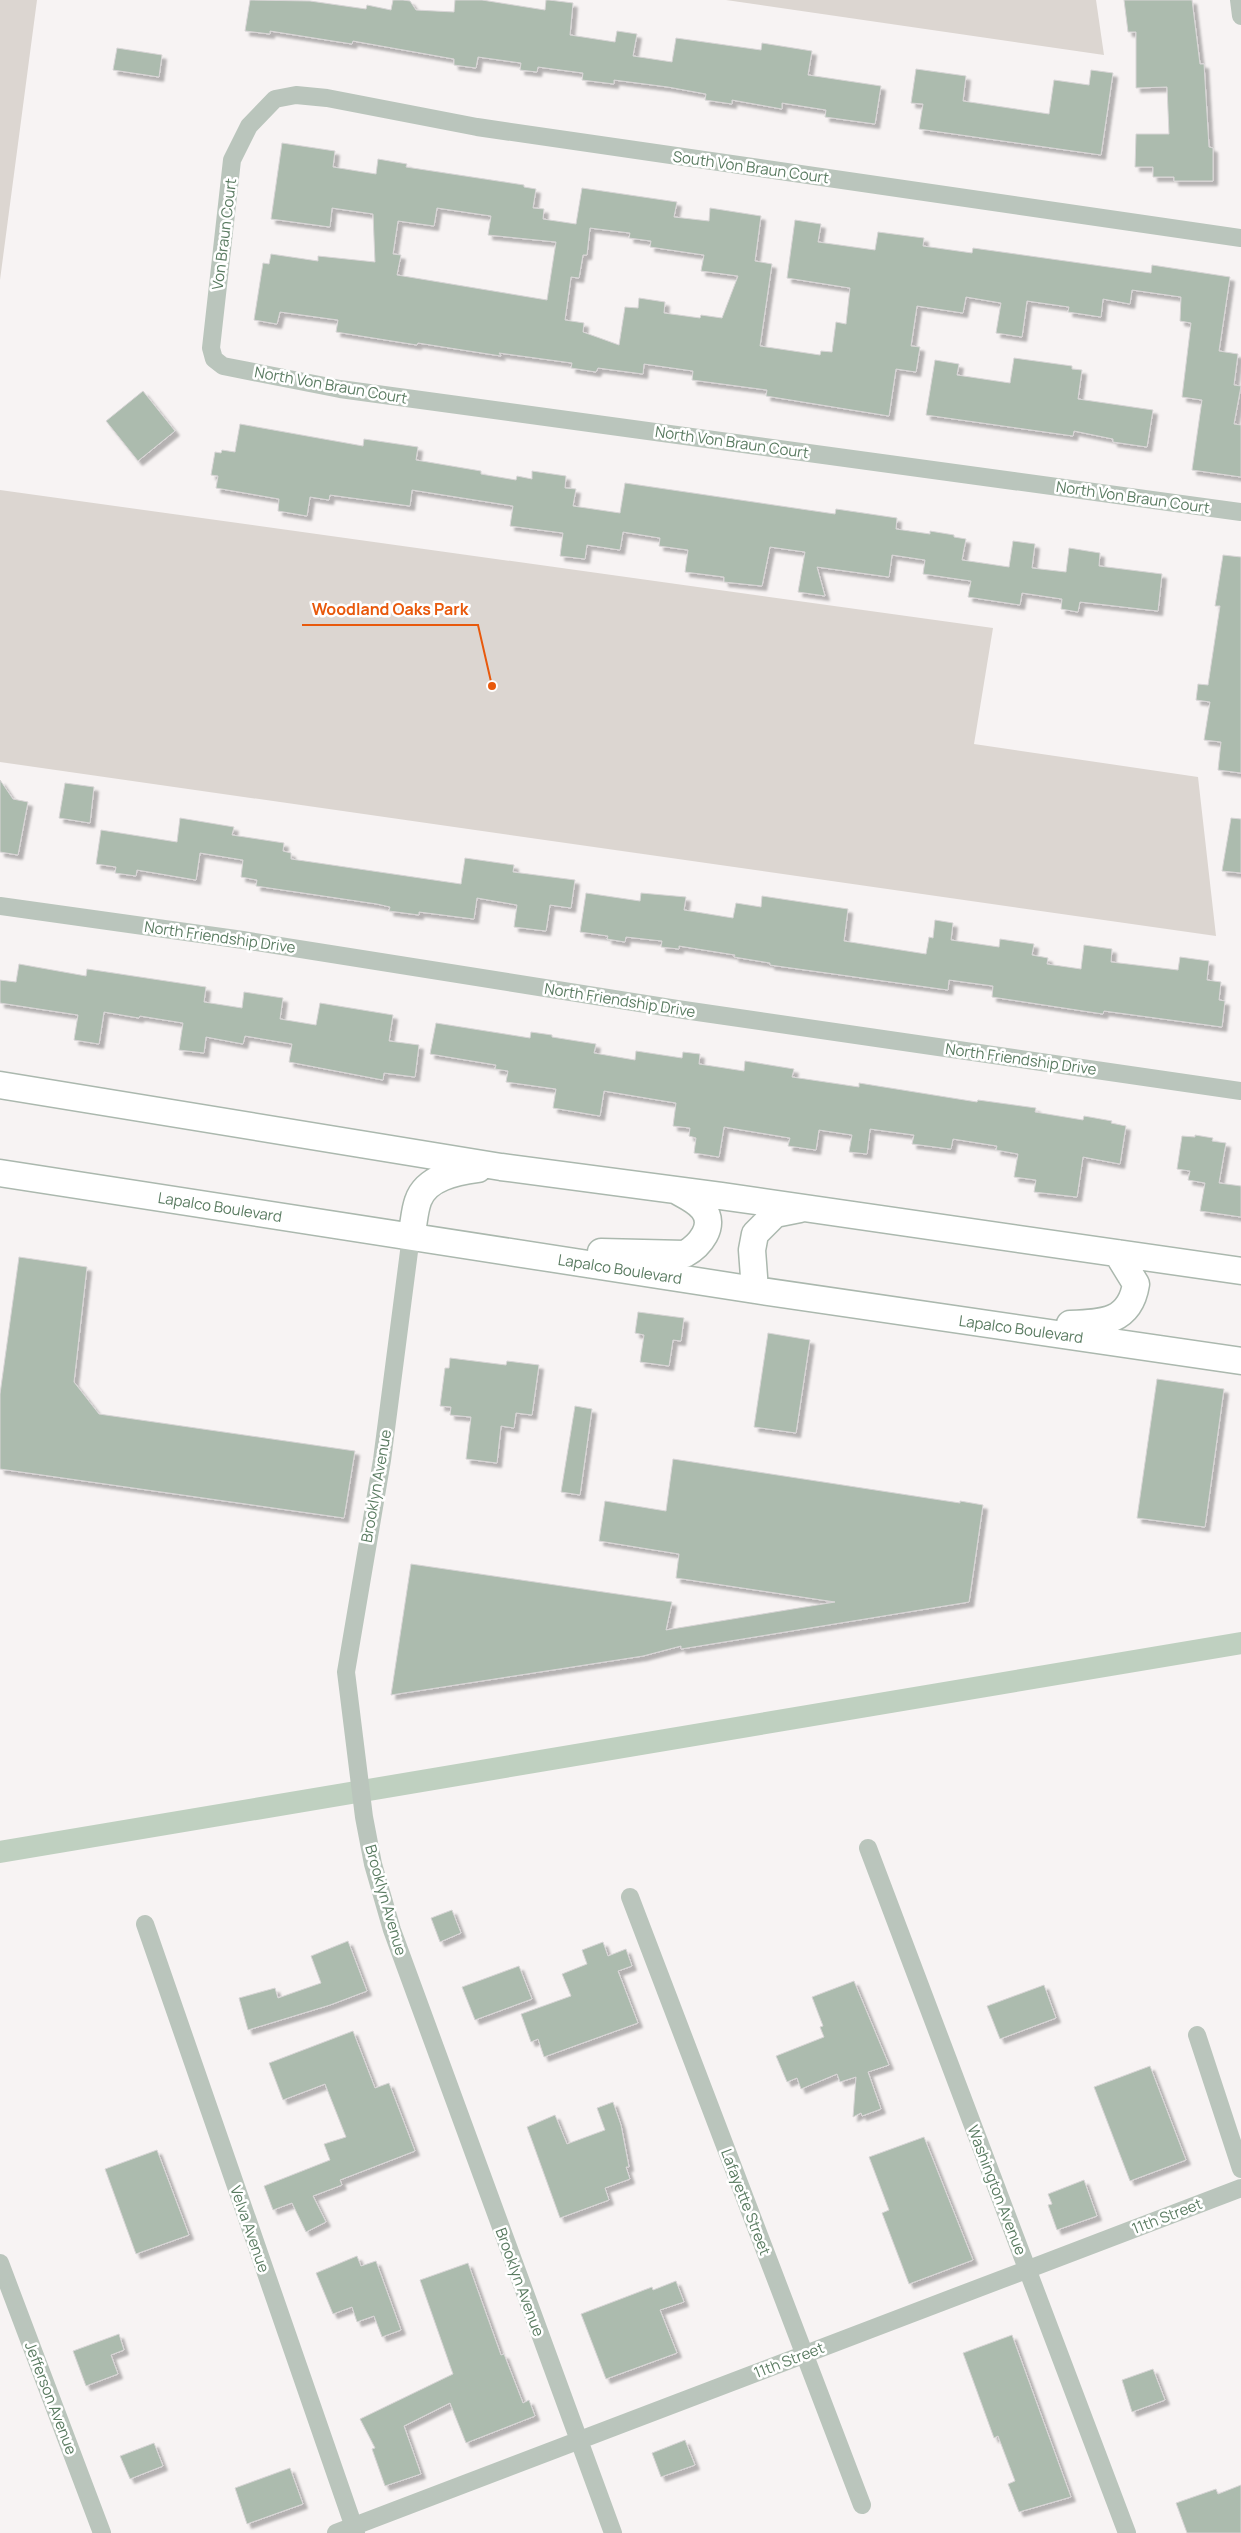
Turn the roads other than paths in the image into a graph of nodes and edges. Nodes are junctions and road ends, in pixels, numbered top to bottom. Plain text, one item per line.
1 (1239, 0) edge
2 (1241, 16) edge
3 (267, 108) joint
4 (1241, 238) edge
5 (223, 366) joint
6 (1241, 512) edge
7 (0, 906) edge
8 (0, 1085) edge
9 (1241, 1091) edge
10 (502, 1167) junction
11 (0, 1174) edge
12 (676, 1190) junction
13 (803, 1209) junction
14 (411, 1236) junction
15 (503, 1251) junction
16 (1117, 1253) junction
17 (1241, 1271) edge
18 (755, 1290) junction
19 (992, 1324) junction
20 (1241, 1360) edge
21 (868, 1848) dead end
22 (630, 1898) dead end
23 (145, 1924) dead end
24 (1197, 2034) dead end
25 (1241, 2169) edge
26 (1241, 2188) edge
27 (0, 2263) edge
28 (1027, 2269) junction
29 (804, 2355) junction
30 (578, 2441) junction
31 (862, 2505) dead end
32 (354, 2530) edge
33 (102, 2533) edge
34 (336, 2533) edge
35 (613, 2533) edge
36 (1127, 2533) edge

1 - 2 street
3 - 4 street, South Von Braun Court
3 - 5 street, Von Braun Court
5 - 6 street, North Von Braun Court
7 - 9 street, North Friendship Drive
8 - 10 main road
10 - 12 main road
10 - 14 main road
11 - 14 main road, Lapalco Boulevard
12 - 13 main road
12 - 15 main road
13 - 16 main road
13 - 18 main road
14 - 15 main road, Lapalco Boulevard
14 - 30 street, Brooklyn Avenue
15 - 18 main road, Lapalco Boulevard
16 - 17 main road
16 - 19 main road
18 - 19 main road, Lapalco Boulevard
19 - 20 main road, Lapalco Boulevard
21 - 28 street, Washington Avenue
22 - 29 street, Lafayette Street
23 - 32 street, Velva Avenue
24 - 25 street
26 - 28 street, 11th Street
27 - 33 street, Jefferson Avenue
28 - 29 street, 11th Street
28 - 36 street, Washington Avenue
29 - 30 street, 11th Street
29 - 31 street, Lafayette Street
30 - 32 street, 11th Street
30 - 35 street, Brooklyn Avenue
32 - 34 street, 11th Street

